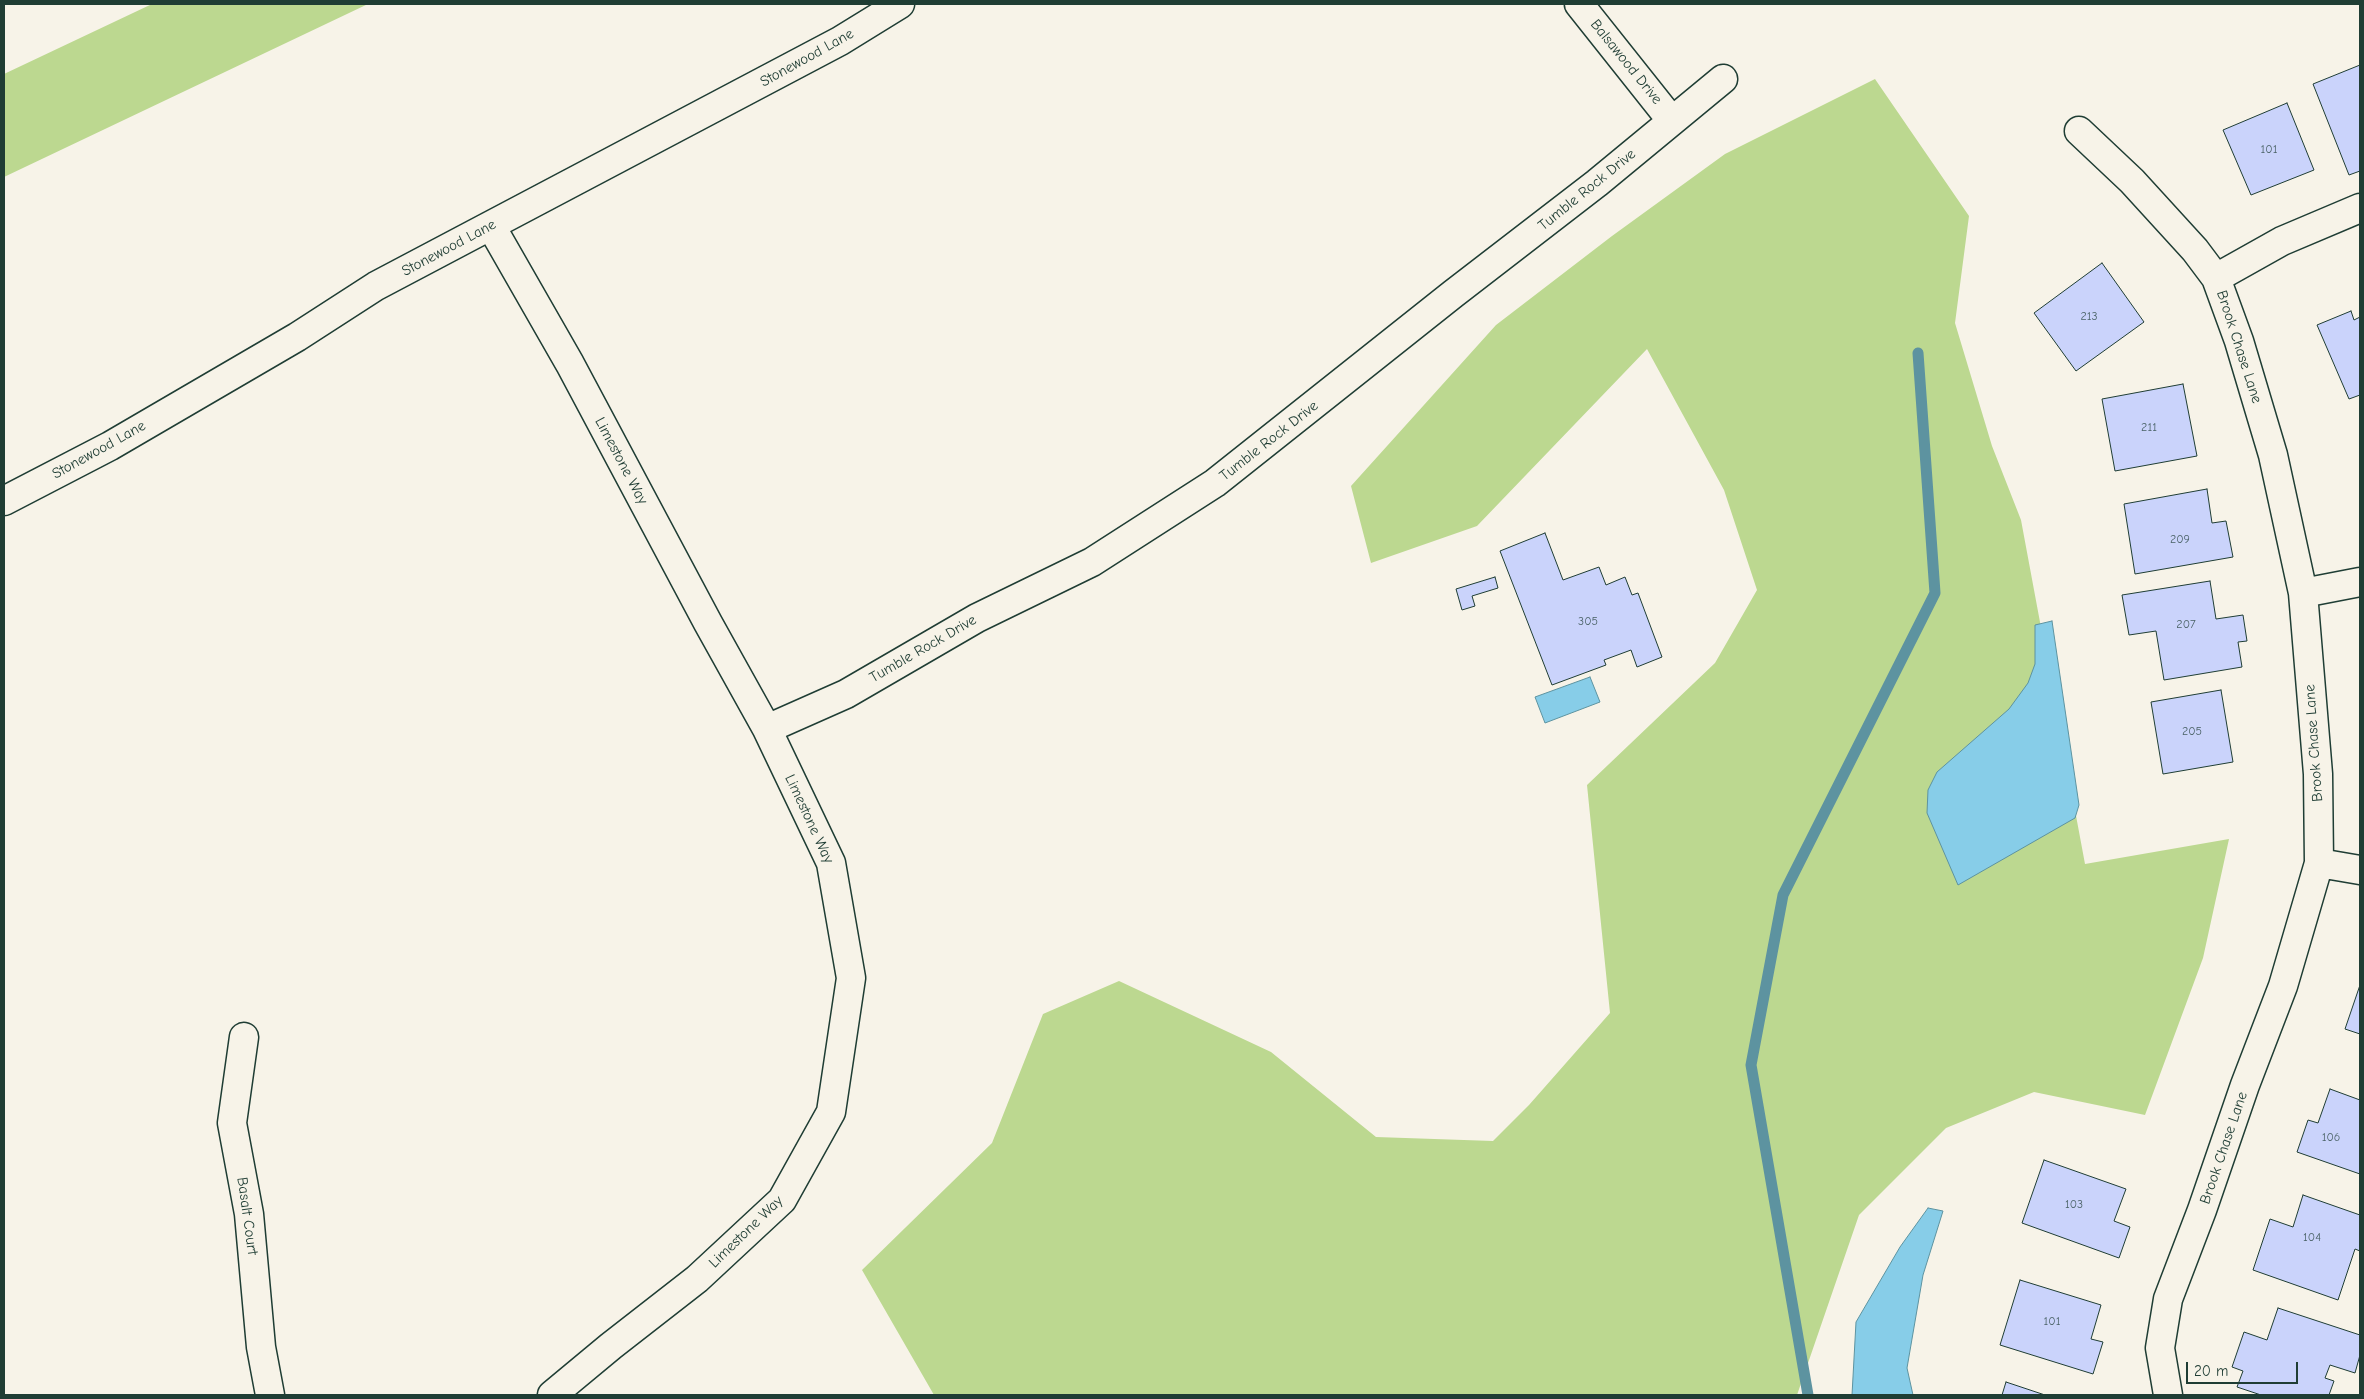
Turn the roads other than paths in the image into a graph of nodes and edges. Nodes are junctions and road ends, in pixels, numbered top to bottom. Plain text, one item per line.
1 (900, 4) edge
2 (1579, 4) edge
3 (1723, 79) dead end
4 (1672, 121) junction
5 (2079, 131) dead end
6 (2360, 208) edge
7 (491, 226) junction
8 (2216, 278) junction
9 (4, 501) edge
10 (2360, 582) edge
11 (2303, 593) junction
12 (767, 729) junction
13 (2319, 863) junction
14 (2360, 870) edge
15 (244, 1037) dead end
16 (270, 1395) edge
17 (552, 1395) edge
18 (2168, 1395) edge

1 - 7 street, Stonewood Lane
2 - 4 street, Balsawood Drive
3 - 4 street, Tumble Rock Drive
4 - 12 street, Tumble Rock Drive
5 - 8 street, Brook Chase Lane
6 - 8 street
7 - 9 street, Stonewood Lane
7 - 12 street, Limestone Way
8 - 11 street, Brook Chase Lane
10 - 11 street
11 - 13 street, Brook Chase Lane
12 - 17 street, Limestone Way
13 - 14 street
13 - 18 street, Brook Chase Lane
15 - 16 street, Basalt Court

